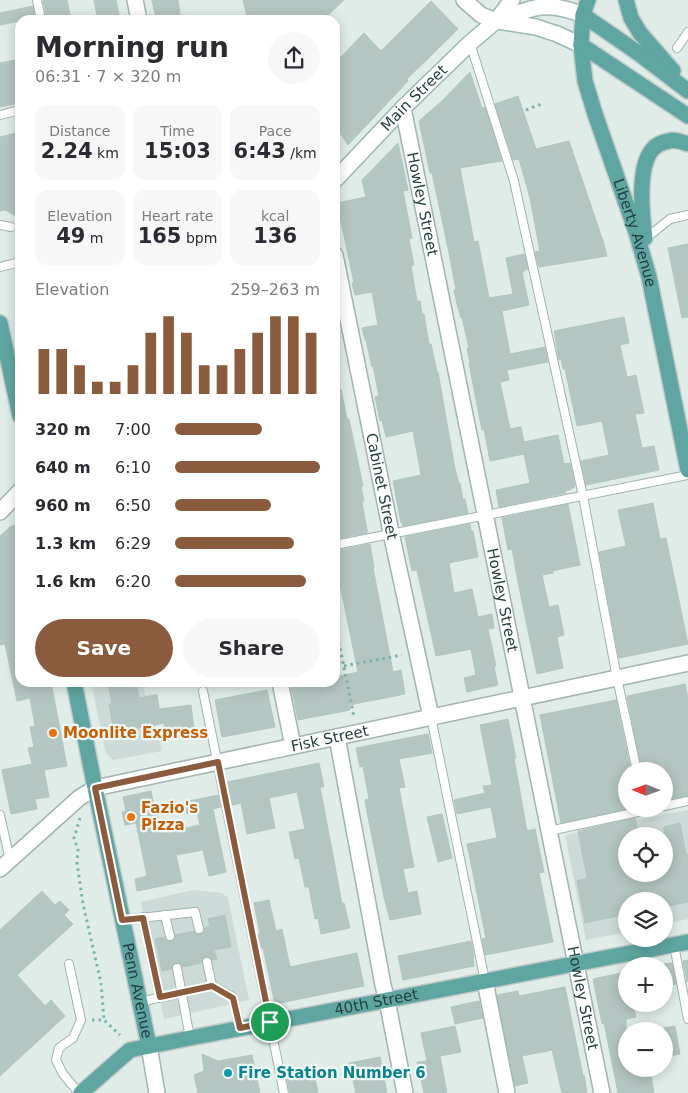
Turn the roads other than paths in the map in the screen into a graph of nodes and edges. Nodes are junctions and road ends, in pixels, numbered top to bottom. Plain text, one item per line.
1 (37, 0) edge
2 (135, 0) edge
3 (464, 0) edge
4 (512, 0) edge
5 (588, 0) edge
6 (626, 0) edge
7 (40, 15) edge
8 (138, 15) edge
9 (583, 15) junction
10 (496, 21) junction
11 (688, 32) edge
12 (470, 43) junction
13 (580, 44) junction
14 (677, 48) dead end
15 (643, 49) junction
16 (688, 89) edge
17 (404, 108) junction
18 (15, 111) edge
19 (0, 115) edge
20 (688, 116) edge
21 (688, 144) edge
22 (340, 175) edge
23 (688, 215) edge
24 (0, 225) edge
25 (11, 227) dead end
26 (643, 243) junction
27 (15, 263) edge
28 (0, 267) edge
29 (340, 280) edge
30 (0, 324) edge
31 (15, 393) edge
32 (688, 470) edge
33 (688, 475) edge
34 (15, 496) edge
35 (583, 496) junction
36 (0, 512) edge
37 (486, 515) junction
38 (391, 534) junction
39 (340, 544) edge
40 (688, 663) edge
41 (617, 678) junction
42 (75, 687) edge
43 (281, 687) edge
44 (203, 691) dead end
45 (522, 698) junction
46 (430, 717) junction
47 (336, 737) junction
48 (293, 746) junction
49 (218, 762) junction
50 (635, 762) edge
51 (95, 788) junction
52 (688, 801) edge
53 (673, 804) edge
54 (0, 815) edge
55 (618, 816) edge
56 (549, 831) junction
57 (5, 865) edge
58 (165, 915) junction
59 (143, 918) junction
60 (122, 920) junction
61 (199, 929) dead end
62 (170, 936) dead end
63 (681, 944) edge
64 (207, 962) dead end
65 (576, 963) junction
66 (69, 964) dead end
67 (177, 968) dead end
68 (485, 981) junction
69 (212, 986) junction
70 (182, 992) junction
71 (160, 997) junction
72 (387, 1000) junction
73 (140, 1002) junction
74 (688, 1019) edge
75 (270, 1022) junction
76 (240, 1028) junction
77 (190, 1038) junction
78 (149, 1046) junction
79 (80, 1093) edge
80 (157, 1093) edge
81 (284, 1093) edge
82 (405, 1093) edge
83 (507, 1093) edge
84 (602, 1093) edge

1 - 7 lane
2 - 8 street
3 - 10 street
4 - 10 street, Main Street
5 - 9 main road, Liberty Avenue
6 - 15 main road
9 - 10 street, Main Street
9 - 13 main road, Liberty Avenue
9 - 15 main road
10 - 12 street, Main Street
10 - 13 street
11 - 14 lane
12 - 17 street, Main Street
12 - 35 lane
13 - 20 main road
13 - 26 main road, Liberty Avenue
15 - 16 main road
17 - 22 street, Main Street
17 - 37 street, Howley Street
18 - 19 lane
21 - 26 main road
23 - 26 lane
24 - 25 lane
26 - 32 main road, Liberty Avenue
27 - 28 lane
29 - 38 street, Cabinet Street
30 - 31 main road
33 - 35 lane
34 - 36 street
35 - 37 lane
35 - 41 lane
37 - 38 lane
37 - 45 street, Howley Street
38 - 39 lane
38 - 46 street, Cabinet Street
40 - 41 street, Fisk Street
41 - 45 street, Fisk Street
41 - 50 lane
42 - 51 main road, Penn Avenue
43 - 48 street
44 - 49 lane
45 - 46 street, Fisk Street
45 - 56 street, Howley Street
46 - 47 street, Fisk Street
46 - 68 lane
47 - 48 street, Fisk Street
47 - 72 street
48 - 49 street, Fisk Street
49 - 51 street, Fisk Street
49 - 75 lane
51 - 57 street, Fisk Street
51 - 60 main road, Penn Avenue
52 - 53 lane
54 - 57 lane
55 - 56 lane
56 - 65 street, Howley Street
58 - 59 lane
58 - 61 lane
58 - 62 lane
59 - 60 lane
59 - 71 lane
60 - 73 main road, Penn Avenue
63 - 65 main road, 40th Street
63 - 74 lane
64 - 69 lane
65 - 68 main road, 40th Street
65 - 84 street, Howley Street
66 - 79 lane
67 - 70 lane
68 - 72 main road, 40th Street
68 - 83 street
69 - 70 lane
69 - 76 lane
70 - 71 lane
70 - 77 lane
71 - 73 lane
72 - 75 main road, 40th Street
72 - 82 street
73 - 78 main road, Penn Avenue
75 - 76 main road, 40th Street
75 - 81 lane
76 - 77 main road, 40th Street
77 - 78 main road, 40th Street
78 - 79 main road, 40th Street
78 - 80 street, Penn Avenue

